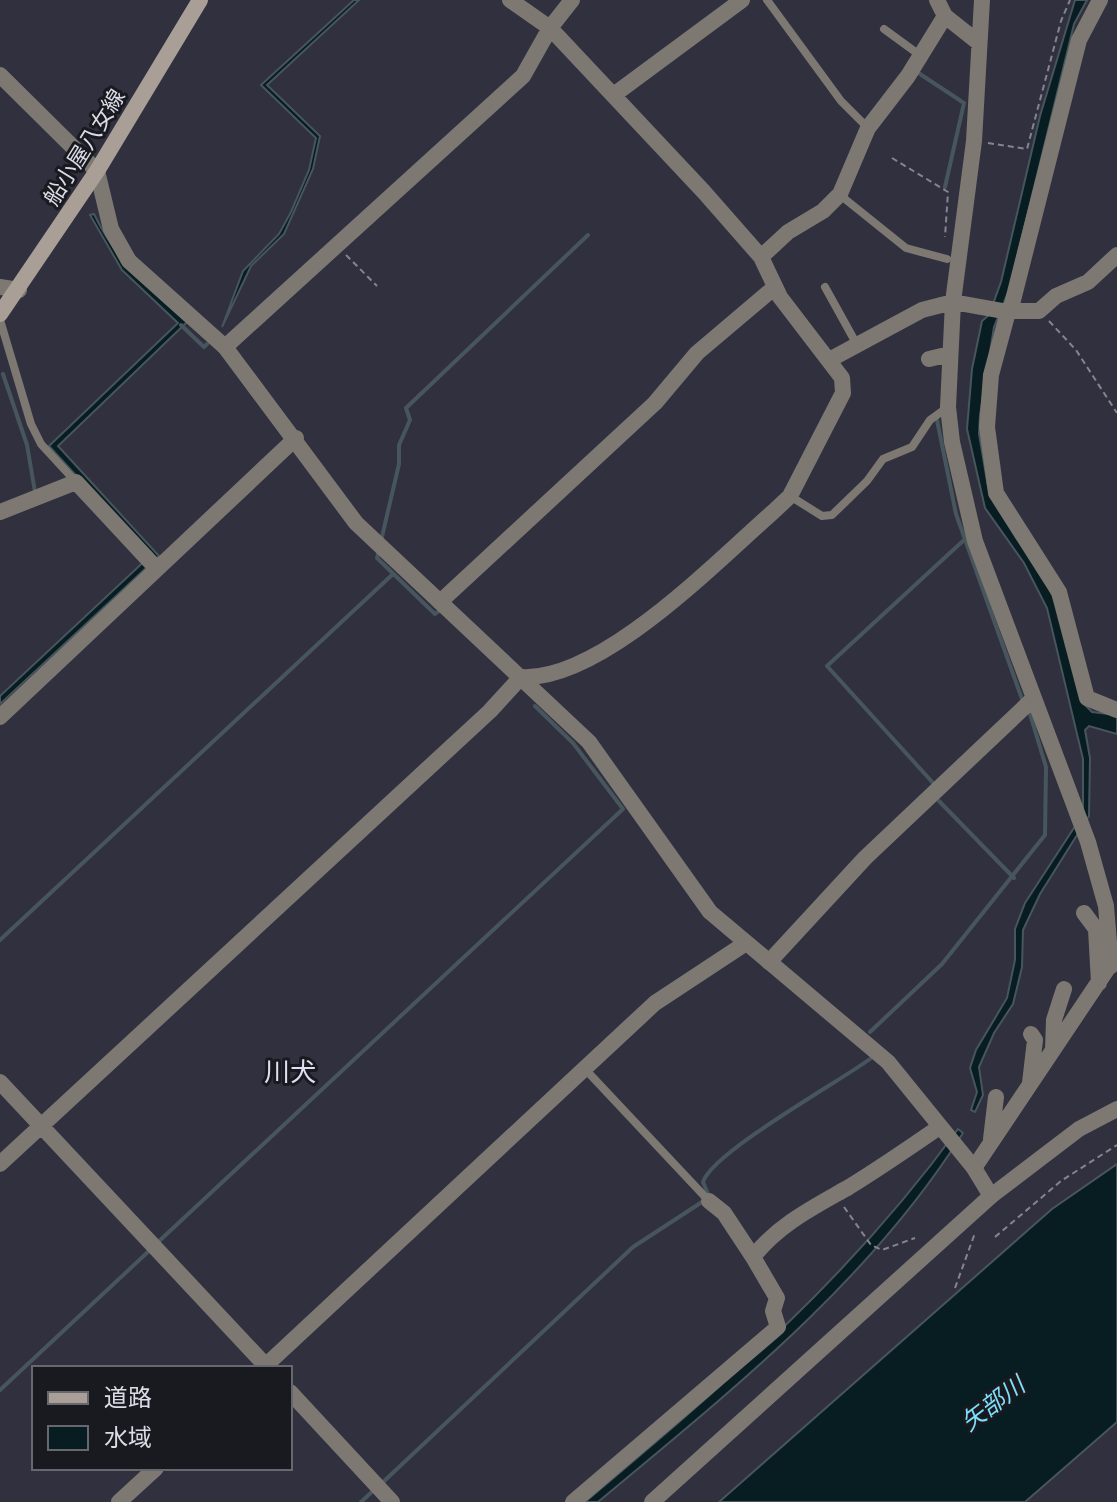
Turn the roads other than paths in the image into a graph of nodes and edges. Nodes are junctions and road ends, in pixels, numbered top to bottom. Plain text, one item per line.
1 (510, 0) edge
2 (572, 0) edge
3 (742, 0) edge
4 (767, 0) edge
5 (937, 0) edge
6 (982, 0) edge
7 (1100, 0) edge
8 (192, 4) edge
9 (945, 16) junction
10 (550, 28) junction
11 (884, 29) dead end
12 (979, 43) junction
13 (921, 56) junction
14 (0, 75) edge
15 (615, 94) junction
16 (868, 128) junction
17 (97, 171) junction
18 (840, 194) junction
19 (1117, 255) edge
20 (761, 257) junction
21 (947, 259) road end
22 (0, 287) edge
23 (775, 287) junction
24 (825, 287) dead end
25 (19, 290) junction
26 (953, 302) junction
27 (1007, 312) junction
28 (0, 317) edge
29 (856, 343) junction
30 (225, 347) junction
31 (950, 354) junction
32 (831, 359) junction
33 (929, 359) dead end
34 (948, 407) junction
35 (296, 438) junction
36 (76, 482) junction
37 (790, 496) junction
38 (0, 512) edge
39 (152, 564) junction
40 (440, 602) junction
41 (521, 677) junction
42 (1034, 698) junction
43 (1117, 710) edge
44 (0, 717) edge
45 (1084, 913) dead end
46 (746, 943) junction
47 (1114, 960) edge
48 (769, 962) junction
49 (1099, 983) junction
50 (1064, 989) dead end
51 (1031, 1034) dead end
52 (1053, 1051) junction
53 (585, 1069) junction
54 (0, 1082) edge
55 (1030, 1086) junction
56 (996, 1097) dead end
57 (1117, 1109) edge
58 (41, 1127) junction
59 (938, 1128) junction
60 (990, 1144) junction
61 (0, 1164) edge
62 (974, 1168) junction
63 (991, 1196) junction
64 (709, 1201) joint
65 (753, 1257) junction
66 (264, 1366) edge
67 (266, 1366) edge
68 (292, 1394) edge
69 (154, 1470) edge
70 (119, 1502) edge
71 (392, 1502) edge
72 (573, 1502) edge
73 (652, 1502) edge

1 - 10 street
2 - 10 street
3 - 15 street
4 - 16 lane
5 - 9 street
6 - 12 street
7 - 27 street
8 - 17 main road, 船小屋八女線
9 - 12 street
9 - 13 street
10 - 15 street
10 - 30 street
11 - 13 lane
12 - 26 street
13 - 16 street
14 - 17 street
15 - 20 street
16 - 18 street
17 - 25 main road, 船小屋八女線
17 - 30 street
18 - 20 street
18 - 21 lane
19 - 27 street
20 - 23 street
22 - 25 street
23 - 32 street
23 - 40 street
24 - 29 lane
25 - 28 main road, 船小屋八女線
26 - 27 street
26 - 29 street
26 - 31 street
27 - 43 street
28 - 36 lane
29 - 32 street
30 - 35 street
31 - 33 street
31 - 34 street
32 - 37 street
34 - 37 lane
34 - 42 street
35 - 39 street
35 - 40 street
36 - 38 street
36 - 39 street
37 - 41 street
39 - 44 street
40 - 41 street
41 - 46 street
41 - 58 street
42 - 47 street
42 - 48 street
45 - 49 street
46 - 48 street
46 - 53 street
47 - 49 street
48 - 59 street
49 - 52 street
50 - 52 street
51 - 55 street
52 - 55 street
53 - 64 lane
53 - 67 street
54 - 58 street
55 - 60 street
56 - 60 street
57 - 63 street
58 - 61 street
58 - 66 street
59 - 62 street
59 - 65 street
60 - 62 street
62 - 63 street
63 - 73 street
64 - 65 street
65 - 72 street
68 - 71 street
69 - 70 street

